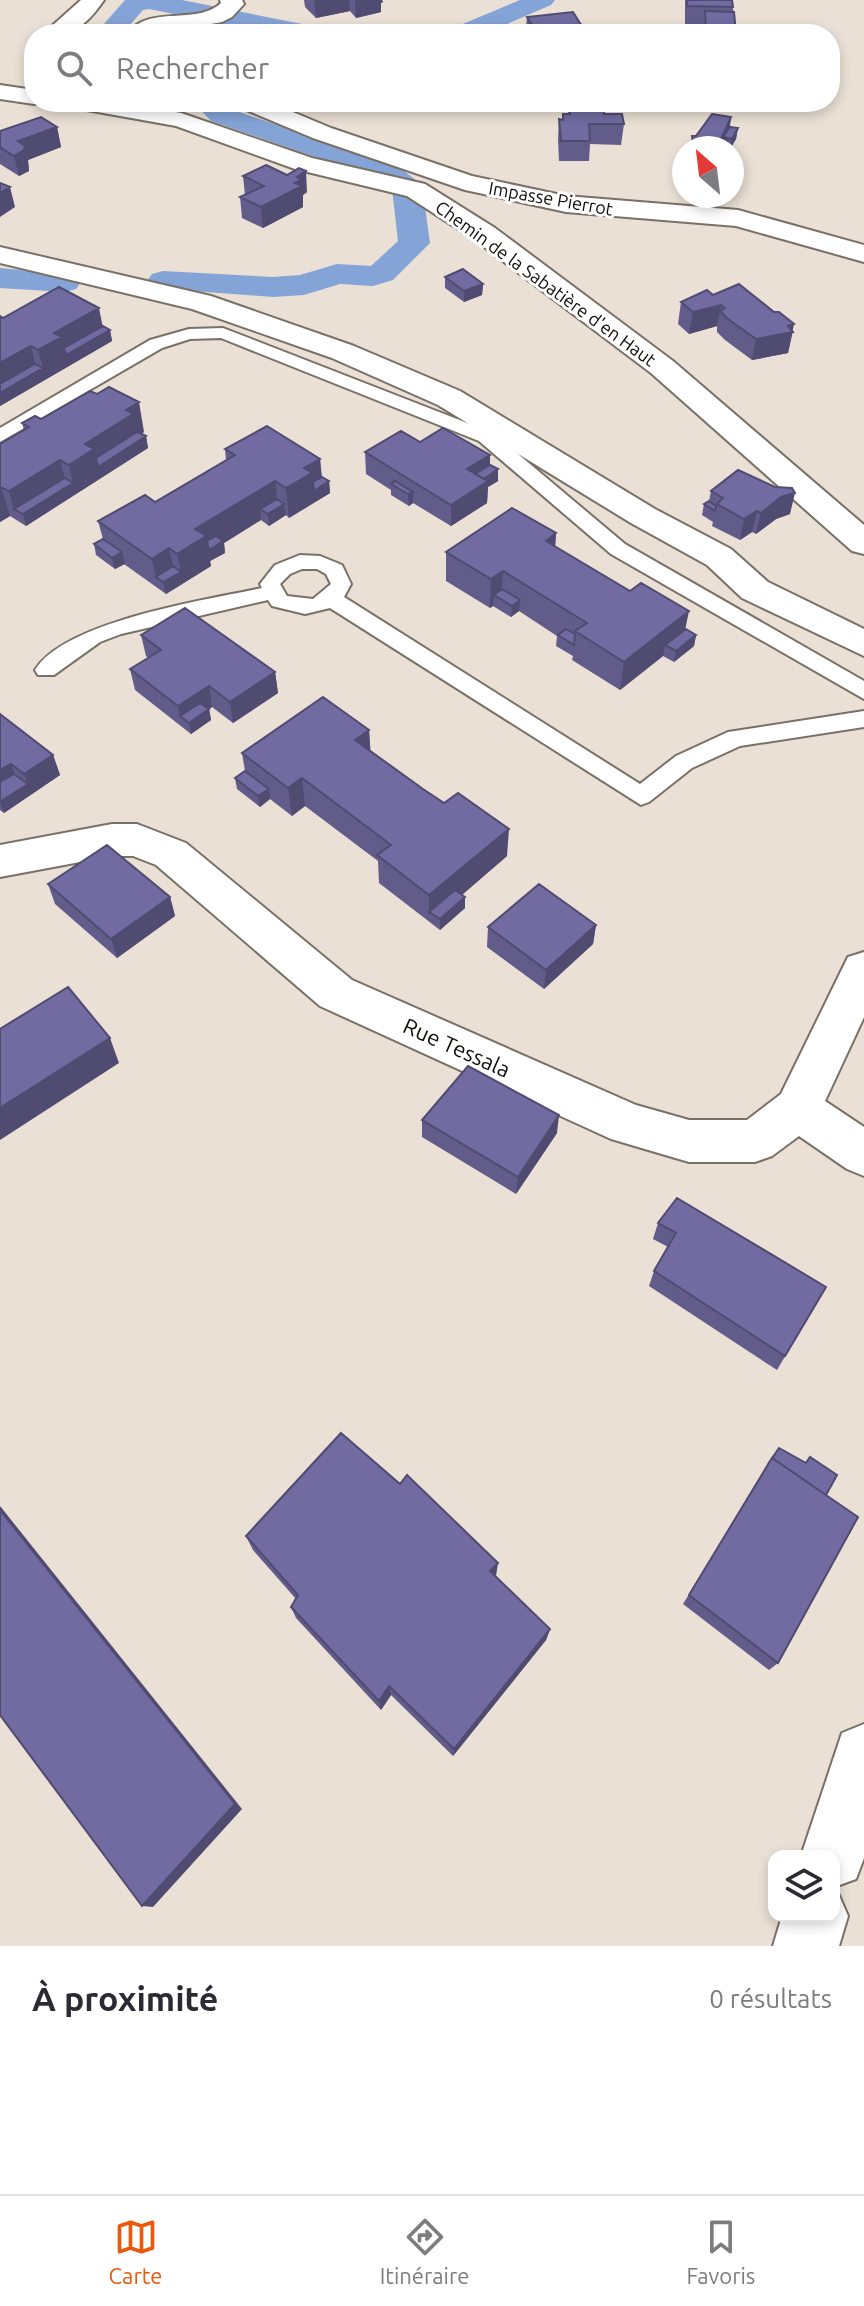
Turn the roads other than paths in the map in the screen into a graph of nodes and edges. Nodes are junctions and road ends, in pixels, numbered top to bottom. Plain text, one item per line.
1 (93, 0) edge
2 (226, 9) edge
3 (65, 24) edge
4 (152, 24) edge
5 (0, 92) edge
6 (24, 96) edge
7 (137, 112) edge
8 (272, 112) edge
9 (864, 254) edge
10 (0, 255) edge
11 (0, 436) edge
12 (864, 543) edge
13 (273, 592) junction
14 (332, 599) junction
15 (864, 644) edge
16 (46, 670) dead end
17 (864, 691) edge
18 (864, 719) edge
19 (0, 861) edge
20 (864, 970) edge
21 (798, 1109) junction
22 (864, 1154) edge
23 (864, 1755) edge
24 (835, 1850) edge
25 (813, 1922) edge
26 (806, 1946) edge

1 - 3 street
2 - 4 street
5 - 6 street
7 - 12 street, Chemin de la Sabatière d'en Haut
8 - 9 street, Impasse Pierrot
10 - 15 street
11 - 17 lane
13 - 14 lane
13 - 14 lane
13 - 16 lane
14 - 18 lane
19 - 21 street, Rue Tessala
20 - 21 street, Rue Tessala
21 - 22 street
23 - 24 street
25 - 26 street

